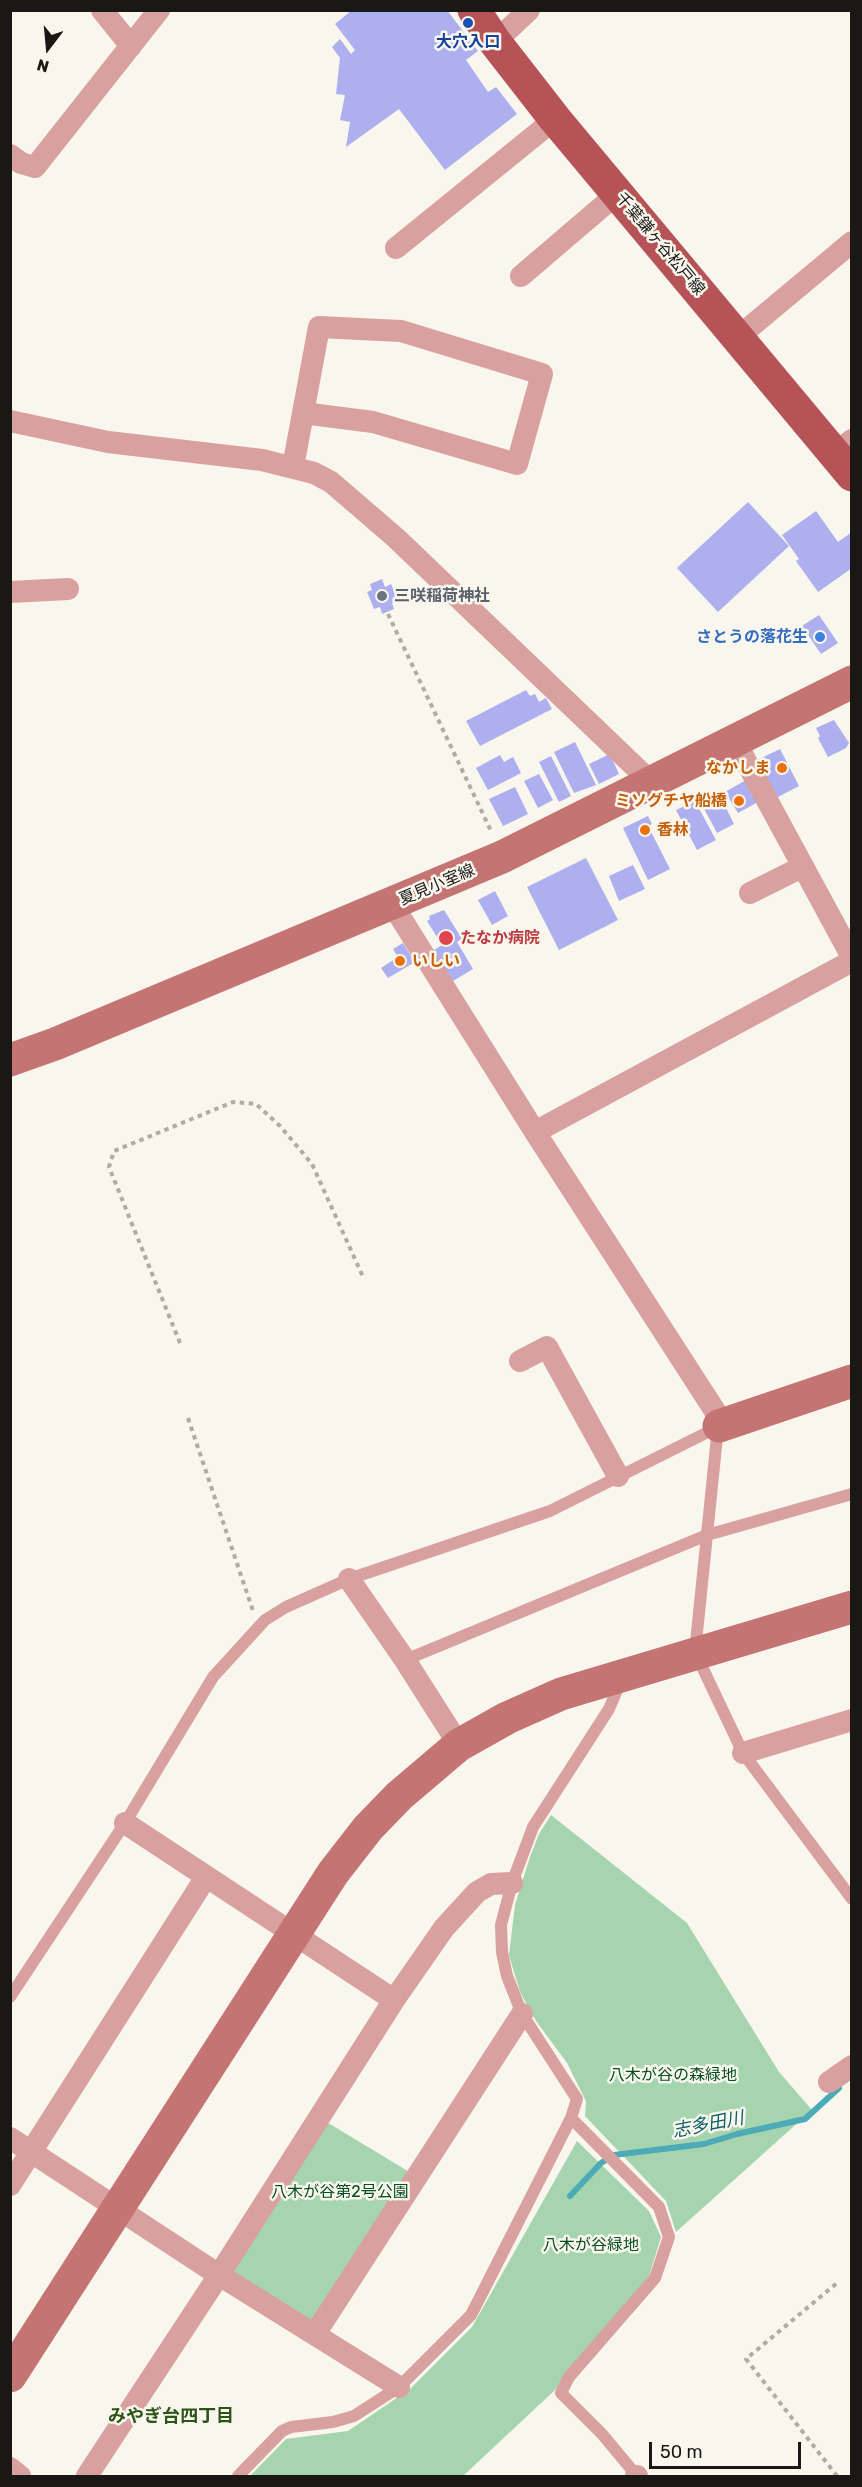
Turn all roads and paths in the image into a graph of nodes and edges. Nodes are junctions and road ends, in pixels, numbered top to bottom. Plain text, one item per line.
1 (102, 10) edge
2 (474, 10) edge
3 (529, 10) edge
4 (156, 12) edge
5 (495, 42) junction
6 (131, 46) junction
7 (555, 119) junction
8 (10, 155) edge
9 (618, 194) junction
10 (852, 242) edge
11 (396, 248) dead end
12 (521, 276) dead end
13 (737, 338) junction
14 (303, 412) junction
15 (10, 421) edge
16 (846, 456) edge
17 (293, 467) junction
18 (68, 589) dead end
19 (10, 592) edge
20 (388, 614) dead end
21 (852, 682) edge
22 (735, 741) junction
23 (652, 783) junction
24 (496, 842) dead end
25 (802, 867) junction
26 (750, 893) dead end
27 (392, 904) junction
28 (852, 959) edge
29 (10, 1060) edge
30 (535, 1132) junction
31 (364, 1279) dead end
32 (180, 1343) dead end
33 (520, 1361) dead end
34 (852, 1381) edge
35 (188, 1418) dead end
36 (719, 1426) junction
37 (618, 1476) junction
38 (852, 1494) edge
39 (707, 1535) junction
40 (349, 1580) junction
41 (852, 1607) edge
42 (258, 1627) junction
43 (695, 1652) junction
44 (405, 1660) junction
45 (624, 1674) junction
46 (848, 1728) edge
47 (459, 1745) junction
48 (743, 1753) junction
49 (125, 1823) junction
50 (206, 1877) junction
51 (512, 1883) junction
52 (852, 1899) edge
53 (295, 1935) junction
54 (10, 1997) edge
55 (394, 2000) junction
56 (522, 2014) junction
57 (852, 2066) edge
58 (829, 2082) dead end
59 (571, 2118) junction
60 (10, 2138) edge
61 (32, 2152) junction
62 (10, 2185) edge
63 (118, 2209) junction
64 (219, 2275) junction
65 (837, 2283) dead end
66 (315, 2334) junction
67 (10, 2376) edge
68 (399, 2387) junction
69 (10, 2468) edge
70 (20, 2476) edge
71 (87, 2476) edge
72 (238, 2476) edge
73 (637, 2476) edge
74 (837, 2476) edge

1 - 6 street
2 - 5 main road, 千葉鎌ヶ谷松戸線
3 - 5 street
4 - 6 street
5 - 7 main road, 千葉鎌ヶ谷松戸線
6 - 8 street
7 - 9 main road, 千葉鎌ヶ谷松戸線
7 - 11 street
9 - 12 street
9 - 13 main road, 千葉鎌ヶ谷松戸線
10 - 13 street
13 - 16 main road, 千葉鎌ヶ谷松戸線
14 - 14 street
14 - 17 street
15 - 17 street
17 - 23 street
18 - 19 street
20 - 24 path
21 - 22 street, 夏見小室線
22 - 23 street, 夏見小室線
22 - 25 street
23 - 27 street, 夏見小室線
25 - 26 street
25 - 28 street
27 - 29 street, 夏見小室線
27 - 30 street
28 - 30 street
30 - 36 street
31 - 32 path
33 - 37 street
34 - 36 street
35 - 42 path
36 - 37 lane
36 - 39 lane
37 - 40 lane
38 - 39 lane
39 - 43 lane
39 - 44 lane
40 - 42 lane
40 - 44 street
41 - 43 street
42 - 49 lane
43 - 45 street
43 - 48 lane
44 - 47 street
45 - 47 street
45 - 51 lane
46 - 48 street
47 - 53 street
48 - 52 lane
49 - 50 street
49 - 54 lane
50 - 53 street
50 - 61 street
51 - 55 street
51 - 56 lane
53 - 55 street
53 - 63 street
55 - 64 street
56 - 59 lane
56 - 66 street
57 - 58 street
59 - 68 lane
59 - 73 lane
60 - 61 street
61 - 62 street
61 - 63 street
63 - 64 street
63 - 67 street
64 - 66 street
64 - 71 street
65 - 74 path
66 - 68 street
68 - 72 lane
69 - 70 street

